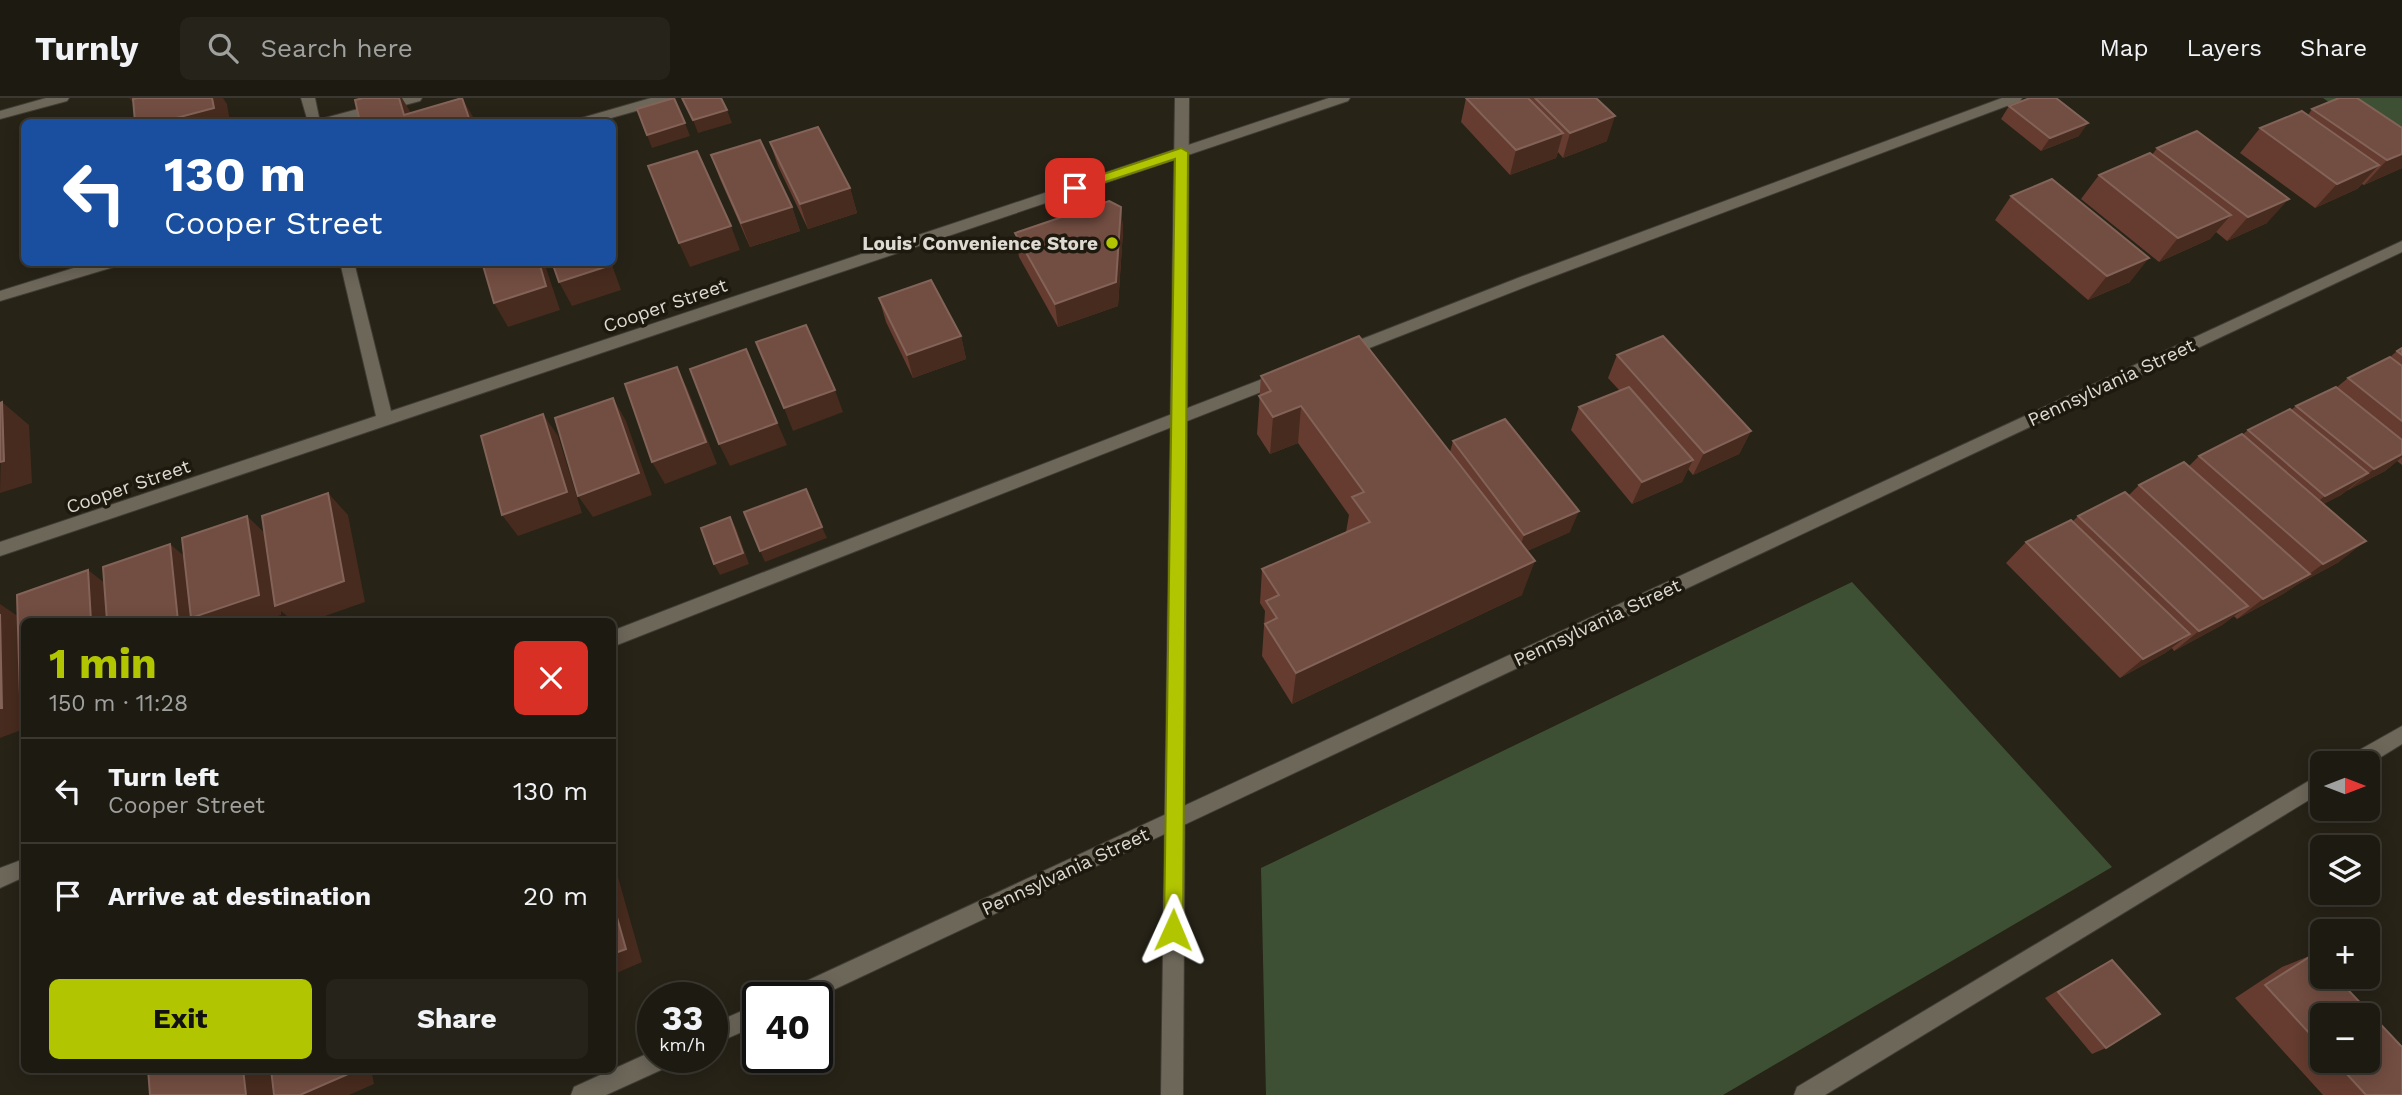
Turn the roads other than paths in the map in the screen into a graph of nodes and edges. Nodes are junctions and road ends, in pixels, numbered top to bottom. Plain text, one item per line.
1 (62, 98) edge
2 (308, 98) edge
3 (415, 98) edge
4 (666, 98) edge
5 (1182, 98) edge
6 (1343, 98) edge
7 (2015, 98) edge
8 (0, 115) edge
9 (313, 119) edge
10 (337, 119) edge
11 (593, 119) edge
12 (1181, 152) junction
13 (2402, 246) edge
14 (99, 266) edge
15 (349, 266) edge
16 (0, 296) edge
17 (1334, 356) edge
18 (1296, 372) edge
19 (1179, 418) junction
20 (385, 419) junction
21 (0, 549) edge
22 (616, 637) edge
23 (2402, 734) edge
24 (2374, 751) edge
25 (2310, 789) edge
26 (1175, 820) junction
27 (21, 869) edge
28 (0, 878) edge
29 (826, 982) edge
30 (637, 1070) edge
31 (582, 1095) edge
32 (1172, 1095) edge
33 (1805, 1095) edge

1 - 8 street
2 - 9 street
3 - 10 street
4 - 11 street
5 - 12 street
6 - 12 street, Cooper Street
7 - 17 street
12 - 19 street
12 - 20 street, Cooper Street
13 - 26 street, Pennsylvania Street
14 - 16 street
15 - 20 street
18 - 19 street
19 - 22 street
19 - 26 street
20 - 21 street, Cooper Street
23 - 24 street
25 - 33 street
26 - 29 street, Pennsylvania Street
26 - 32 street
27 - 28 street
30 - 31 street

